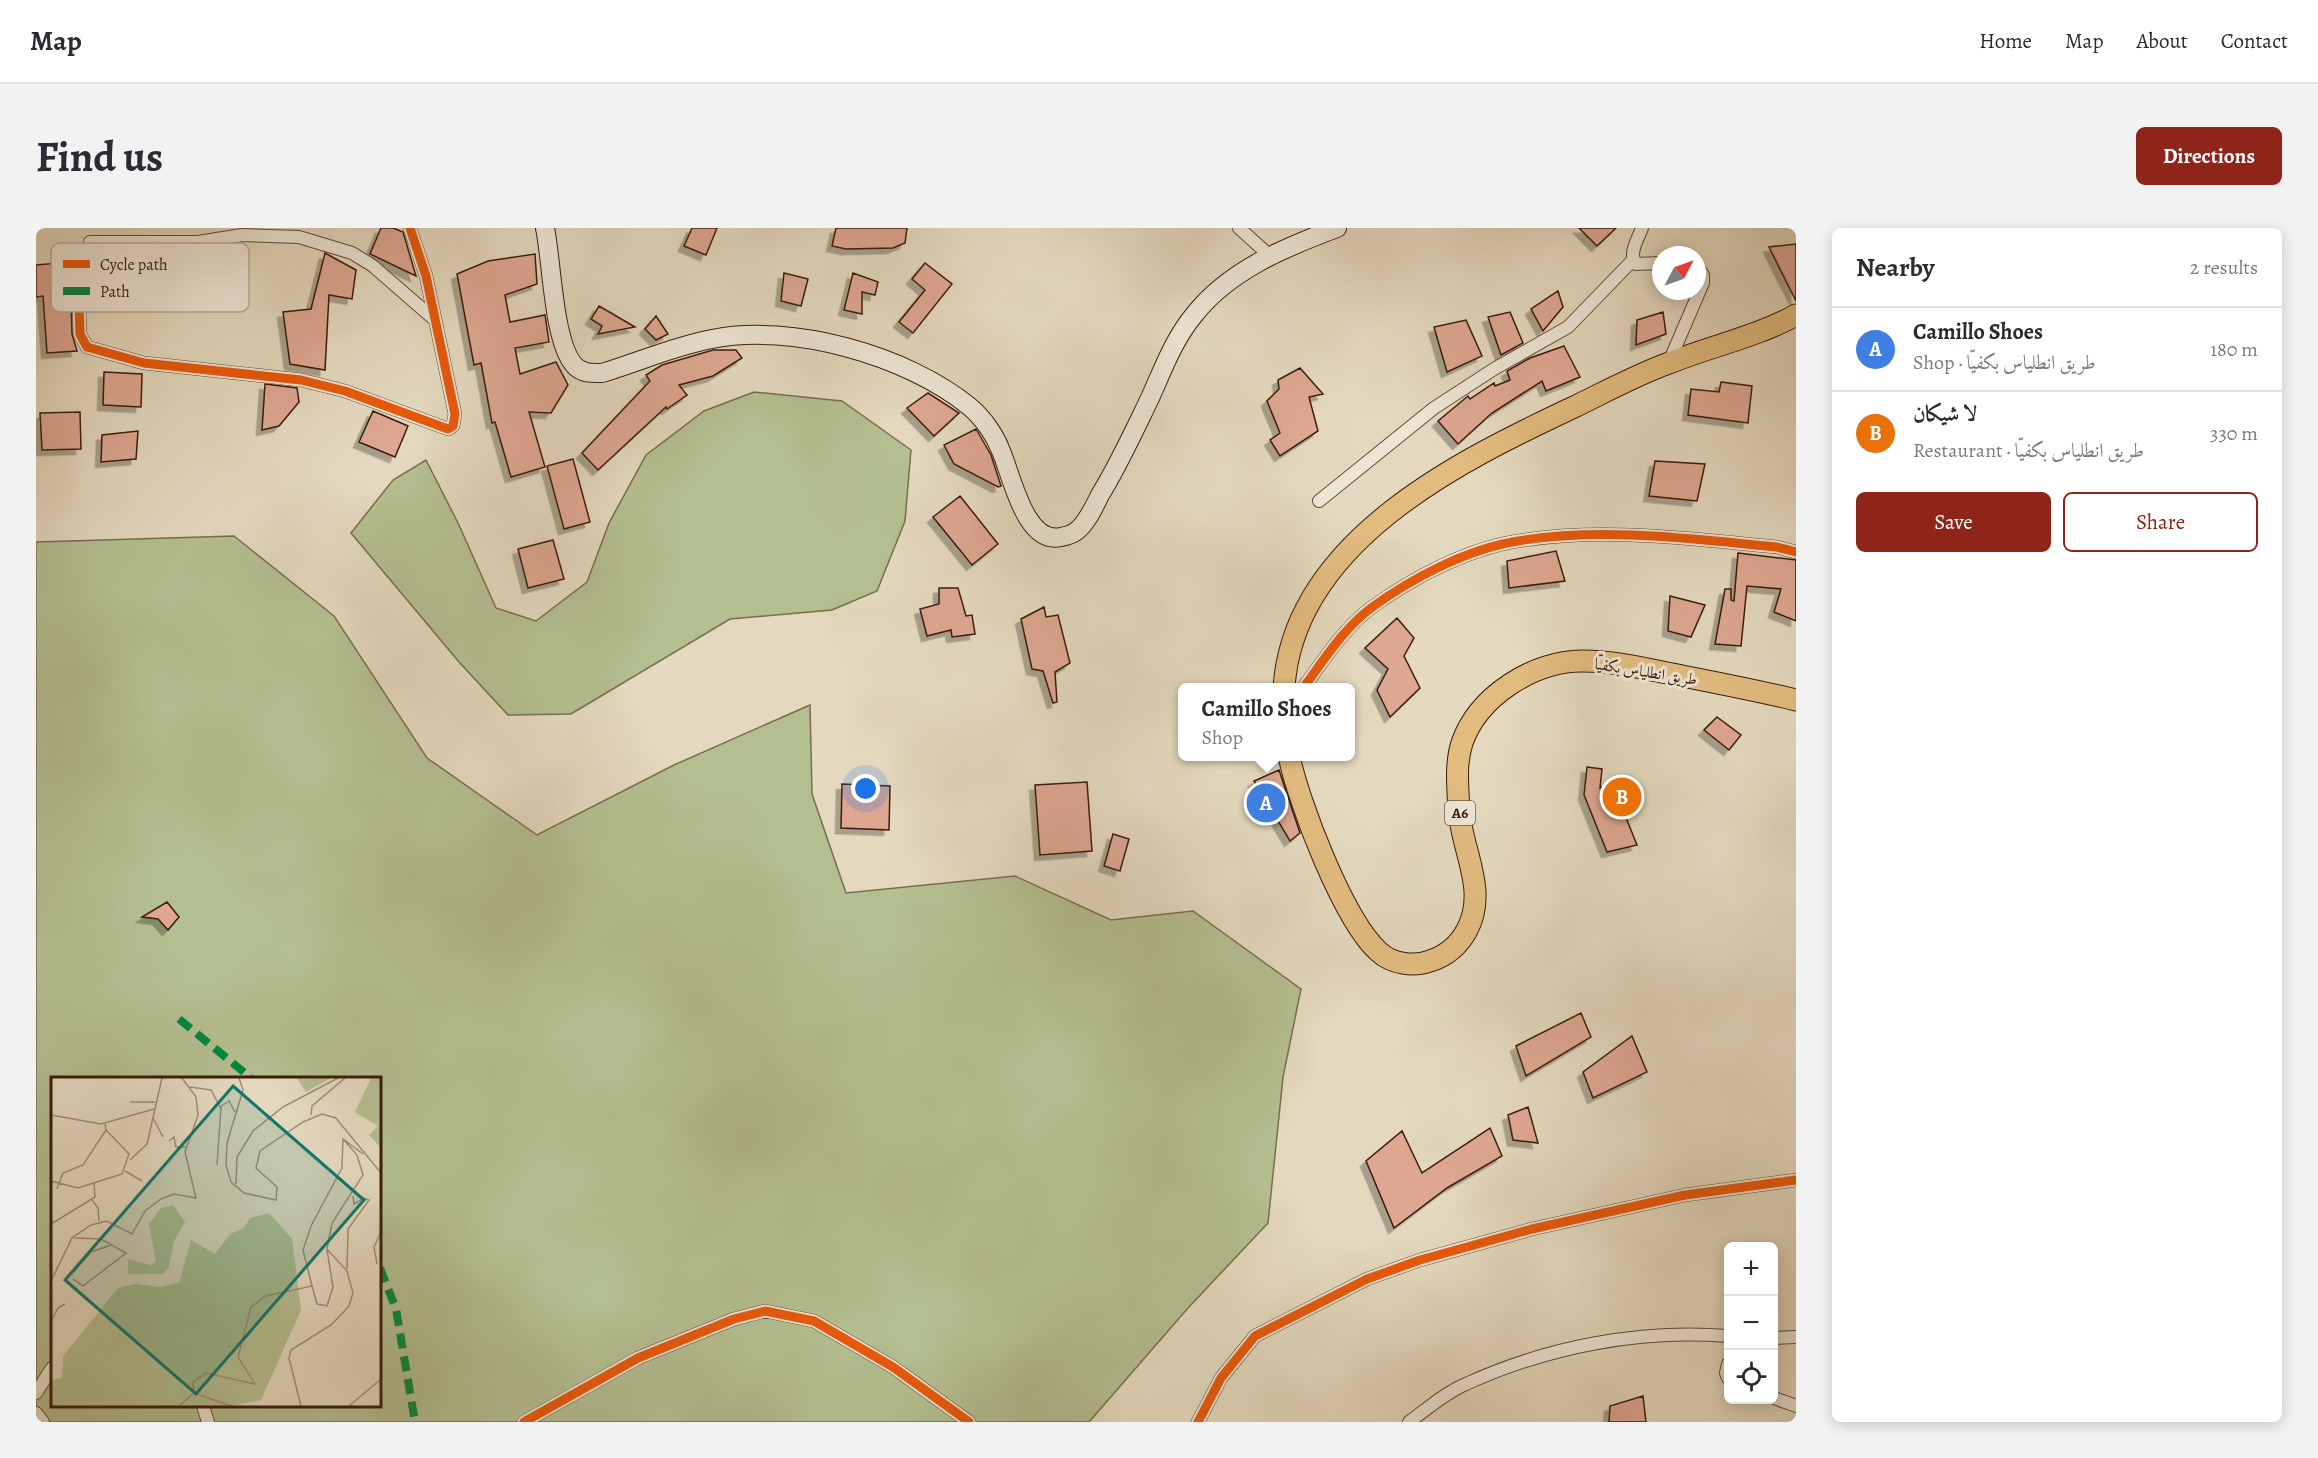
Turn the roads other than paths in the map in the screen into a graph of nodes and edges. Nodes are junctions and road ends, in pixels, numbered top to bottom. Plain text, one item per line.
1 (410, 228) edge
2 (545, 228) edge
3 (1239, 228) edge
4 (1337, 228) edge
5 (1642, 228) edge
6 (90, 242) dead end
7 (1270, 256) junction
8 (1632, 261) junction
9 (1652, 263) edge
10 (1696, 300) edge
11 (79, 312) edge
12 (1796, 315) edge
13 (435, 320) junction
14 (1669, 362) junction
15 (1319, 501) dead end
16 (1796, 552) edge
17 (1285, 683) edge
18 (1306, 683) edge
19 (1796, 700) edge
20 (1291, 761) edge
21 (1796, 1180) edge
22 (1724, 1336) edge
23 (1796, 1337) edge
24 (1778, 1339) edge
25 (51, 1370) edge
26 (36, 1393) edge
27 (1778, 1400) edge
28 (1796, 1406) edge
29 (203, 1407) edge
30 (36, 1413) edge
31 (43, 1422) edge
32 (208, 1422) edge
33 (524, 1422) edge
34 (969, 1422) edge
35 (1198, 1422) edge
36 (1408, 1422) edge

1 - 13 street
2 - 7 main road
3 - 7 street
4 - 7 main road
5 - 8 street
6 - 13 street
8 - 9 street
8 - 15 street
10 - 14 street
11 - 13 street
12 - 14 highway
14 - 17 highway
16 - 18 street
19 - 20 highway, طريق انطلياس بكفيّا / A6
21 - 35 street
22 - 36 street
23 - 24 street
25 - 26 street
27 - 28 street
29 - 32 street
30 - 31 street
33 - 34 street

